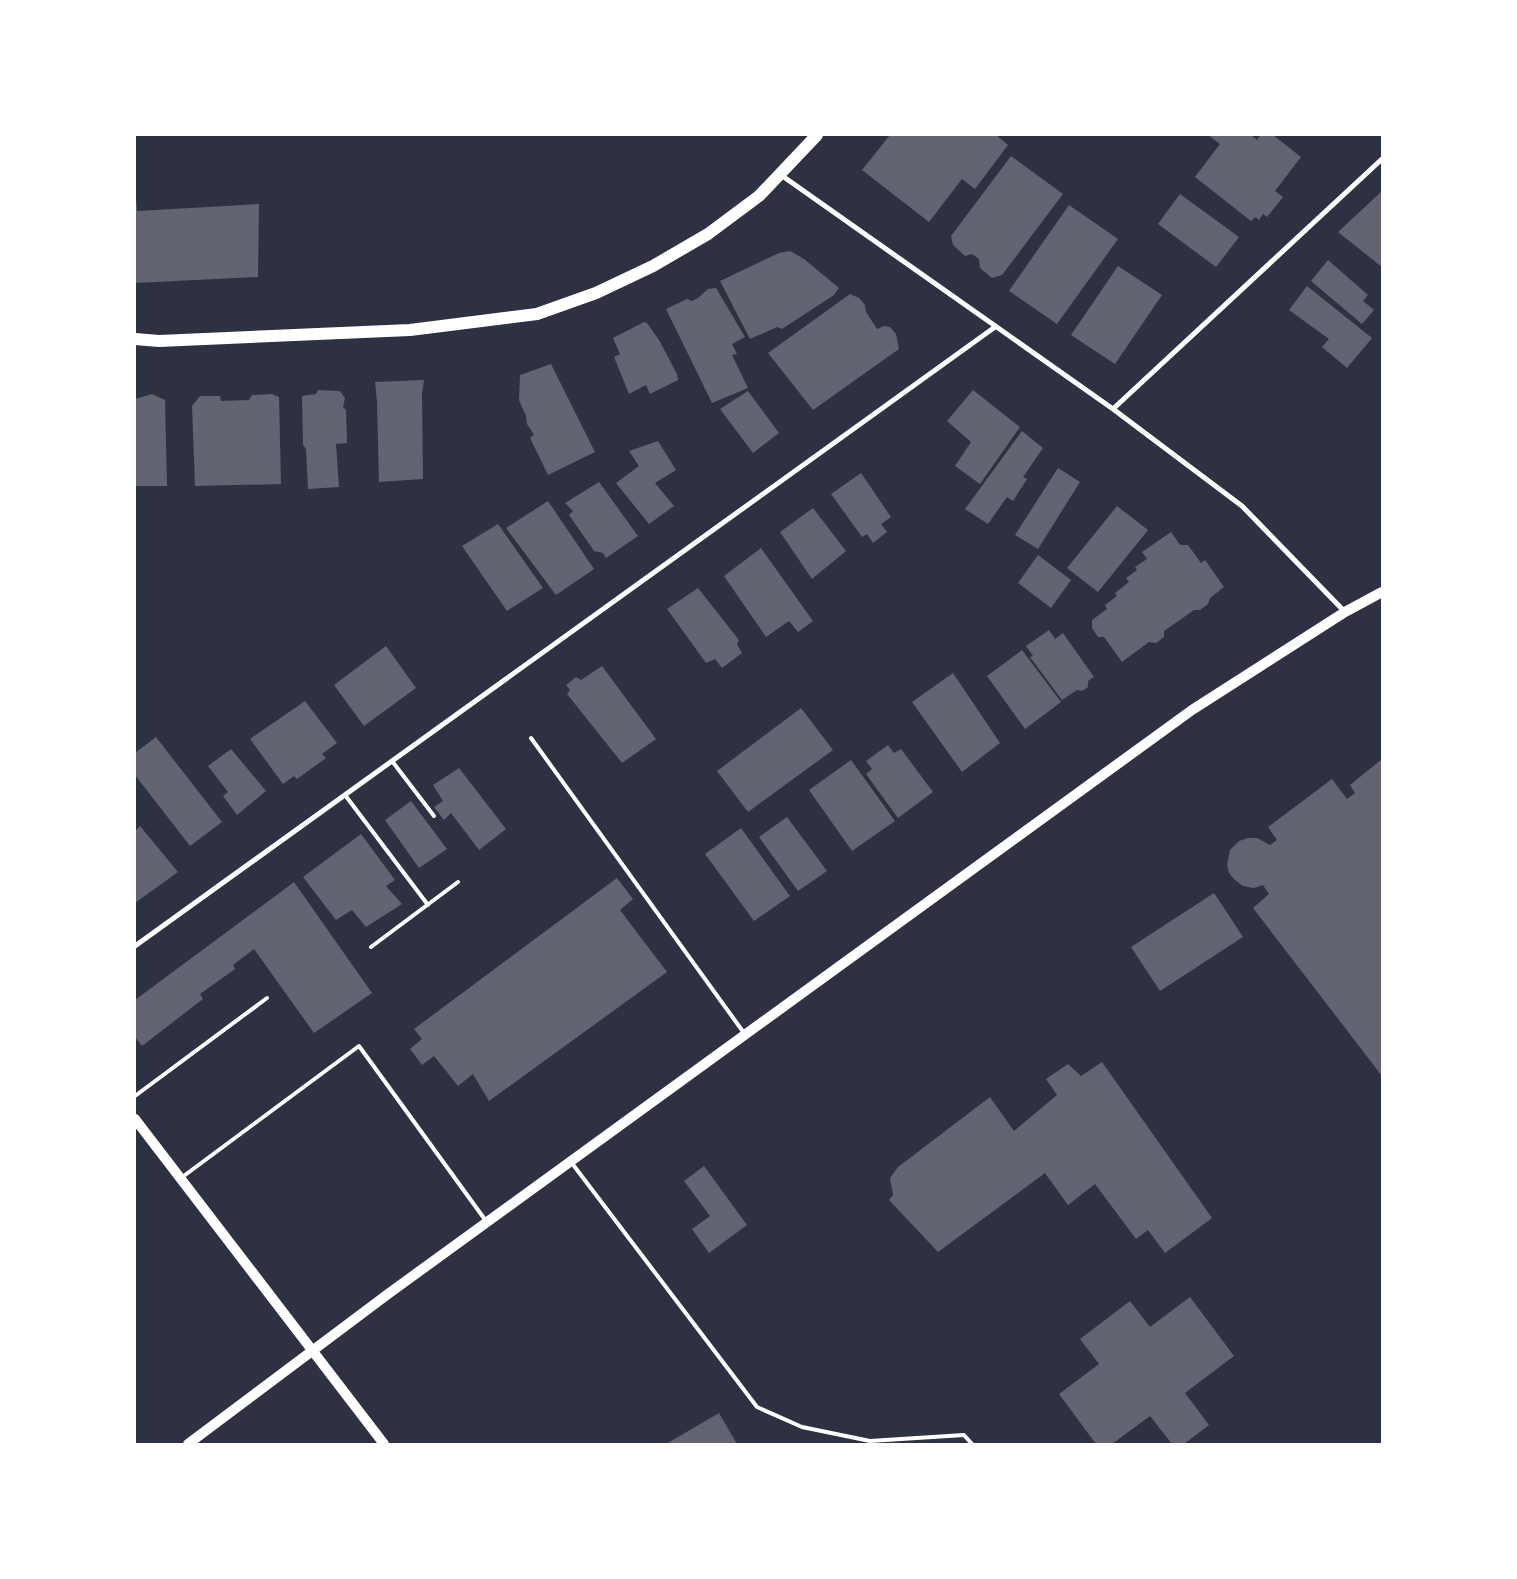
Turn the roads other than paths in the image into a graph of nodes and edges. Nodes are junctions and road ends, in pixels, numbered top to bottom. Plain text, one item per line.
1 (816, 135) edge
2 (1382, 158) edge
3 (780, 174) junction
4 (995, 327) junction
5 (135, 340) edge
6 (1112, 409) junction
7 (1382, 592) edge
8 (1345, 612) junction
9 (531, 738) dead end
10 (392, 761) junction
11 (345, 795) junction
12 (434, 816) dead end
13 (458, 882) dead end
14 (428, 905) junction
15 (135, 946) edge
16 (371, 947) dead end
17 (267, 998) dead end
18 (746, 1035) junction
19 (135, 1096) edge
20 (135, 1119) edge
21 (571, 1162) junction
22 (180, 1178) junction
23 (488, 1222) junction
24 (312, 1350) junction
25 (188, 1444) edge
26 (384, 1444) edge
27 (972, 1444) edge

1 - 3 main road
2 - 6 street
3 - 4 street
3 - 5 main road
4 - 6 street
4 - 10 street
6 - 8 street
7 - 8 main road
8 - 18 main road
9 - 18 lane
10 - 11 street
10 - 12 lane
11 - 14 lane
11 - 15 street
13 - 14 lane
14 - 16 lane
17 - 19 lane
18 - 21 main road
20 - 22 main road
21 - 23 main road
21 - 27 lane
22 - 23 lane
22 - 24 main road
23 - 24 main road
24 - 25 main road
24 - 26 main road

